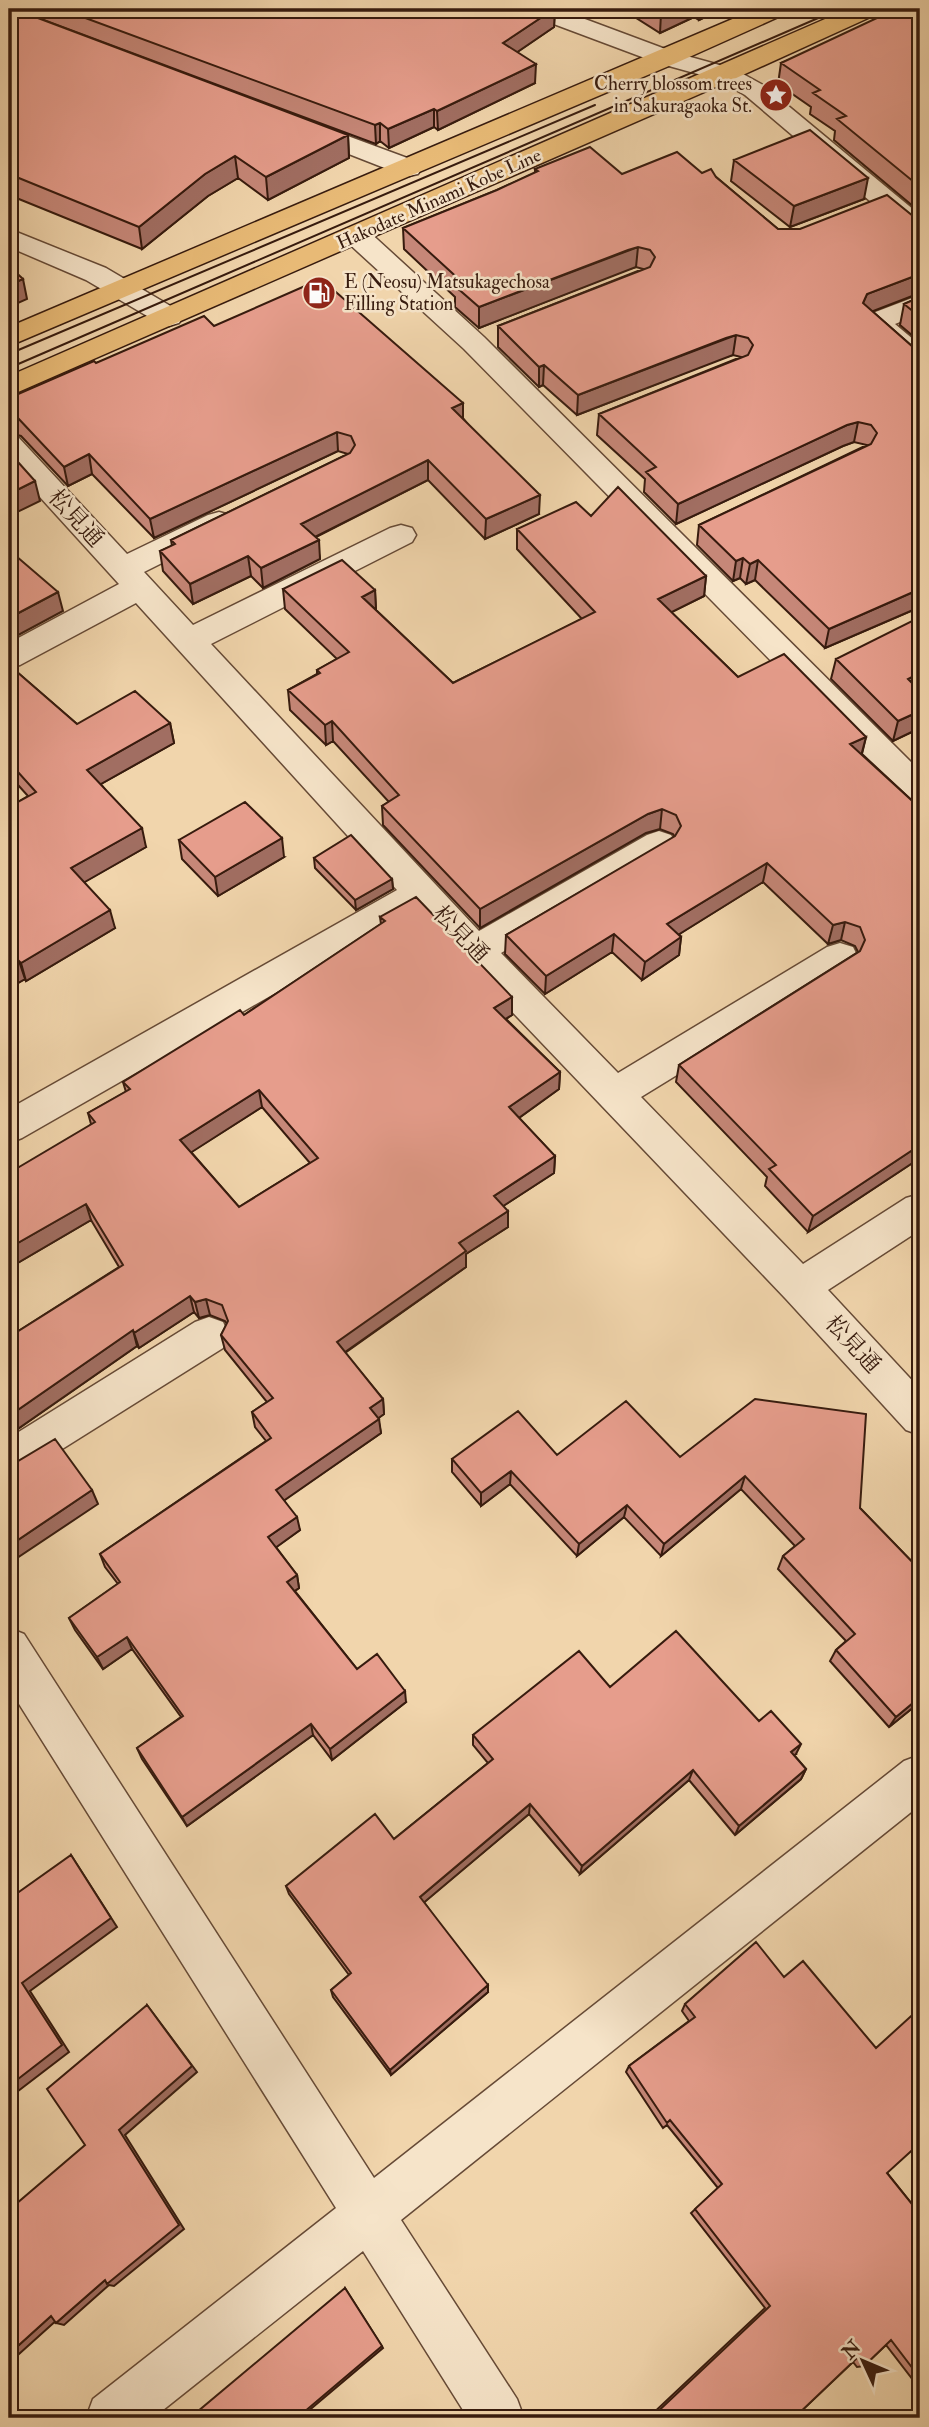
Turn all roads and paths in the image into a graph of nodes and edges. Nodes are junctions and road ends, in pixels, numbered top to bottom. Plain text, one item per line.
1 (536, 9) edge
2 (776, 9) edge
3 (868, 9) edge
4 (667, 58) junction
5 (724, 74) junction
6 (280, 119) edge
7 (408, 168) junction
8 (888, 202) junction
9 (862, 212) edge
10 (920, 229) edge
11 (356, 235) junction
12 (9, 237) edge
13 (124, 289) junction
14 (920, 304) edge
15 (169, 317) junction
16 (9, 337) edge
17 (920, 360) edge
18 (9, 387) edge
19 (9, 445) edge
20 (243, 510) edge
21 (401, 535) dead end
22 (131, 578) junction
23 (189, 641) junction
24 (9, 657) edge
25 (920, 791) edge
26 (659, 844) edge
27 (421, 892) junction
28 (476, 950) junction
29 (840, 957) dead end
30 (615, 1094) junction
31 (9, 1127) edge
32 (920, 1210) edge
33 (800, 1287) junction
34 (209, 1335) dead end
35 (920, 1417) edge
36 (9, 1460) edge
37 (9, 1650) edge
38 (920, 1777) edge
39 (368, 2214) junction
40 (112, 2418) edge
41 (498, 2418) edge

1 - 4 street
2 - 4 main road, Hakodate Minami Kobe Line
3 - 5 main road, Hakodate Minami Kobe Line
4 - 5 street
4 - 7 main road, Hakodate Minami Kobe Line
5 - 8 street
5 - 11 main road, Hakodate Minami Kobe Line
6 - 7 street
7 - 13 main road, Hakodate Minami Kobe Line
8 - 9 street
8 - 10 street
11 - 15 main road, Hakodate Minami Kobe Line
11 - 25 street
12 - 13 street
13 - 15 street
13 - 16 main road, Hakodate Minami Kobe Line
14 - 17 street
15 - 18 main road, Hakodate Minami Kobe Line
19 - 22 street, 松見通
20 - 22 street
21 - 23 street
22 - 23 street, 松見通
22 - 24 street
23 - 27 street, 松見通
26 - 28 street
27 - 28 street, 松見通
27 - 31 street
28 - 30 street, 松見通
29 - 30 street
30 - 33 street, 松見通
32 - 33 street
33 - 35 street, 松見通
34 - 36 street
37 - 39 street
38 - 39 street
39 - 40 street
39 - 41 street

